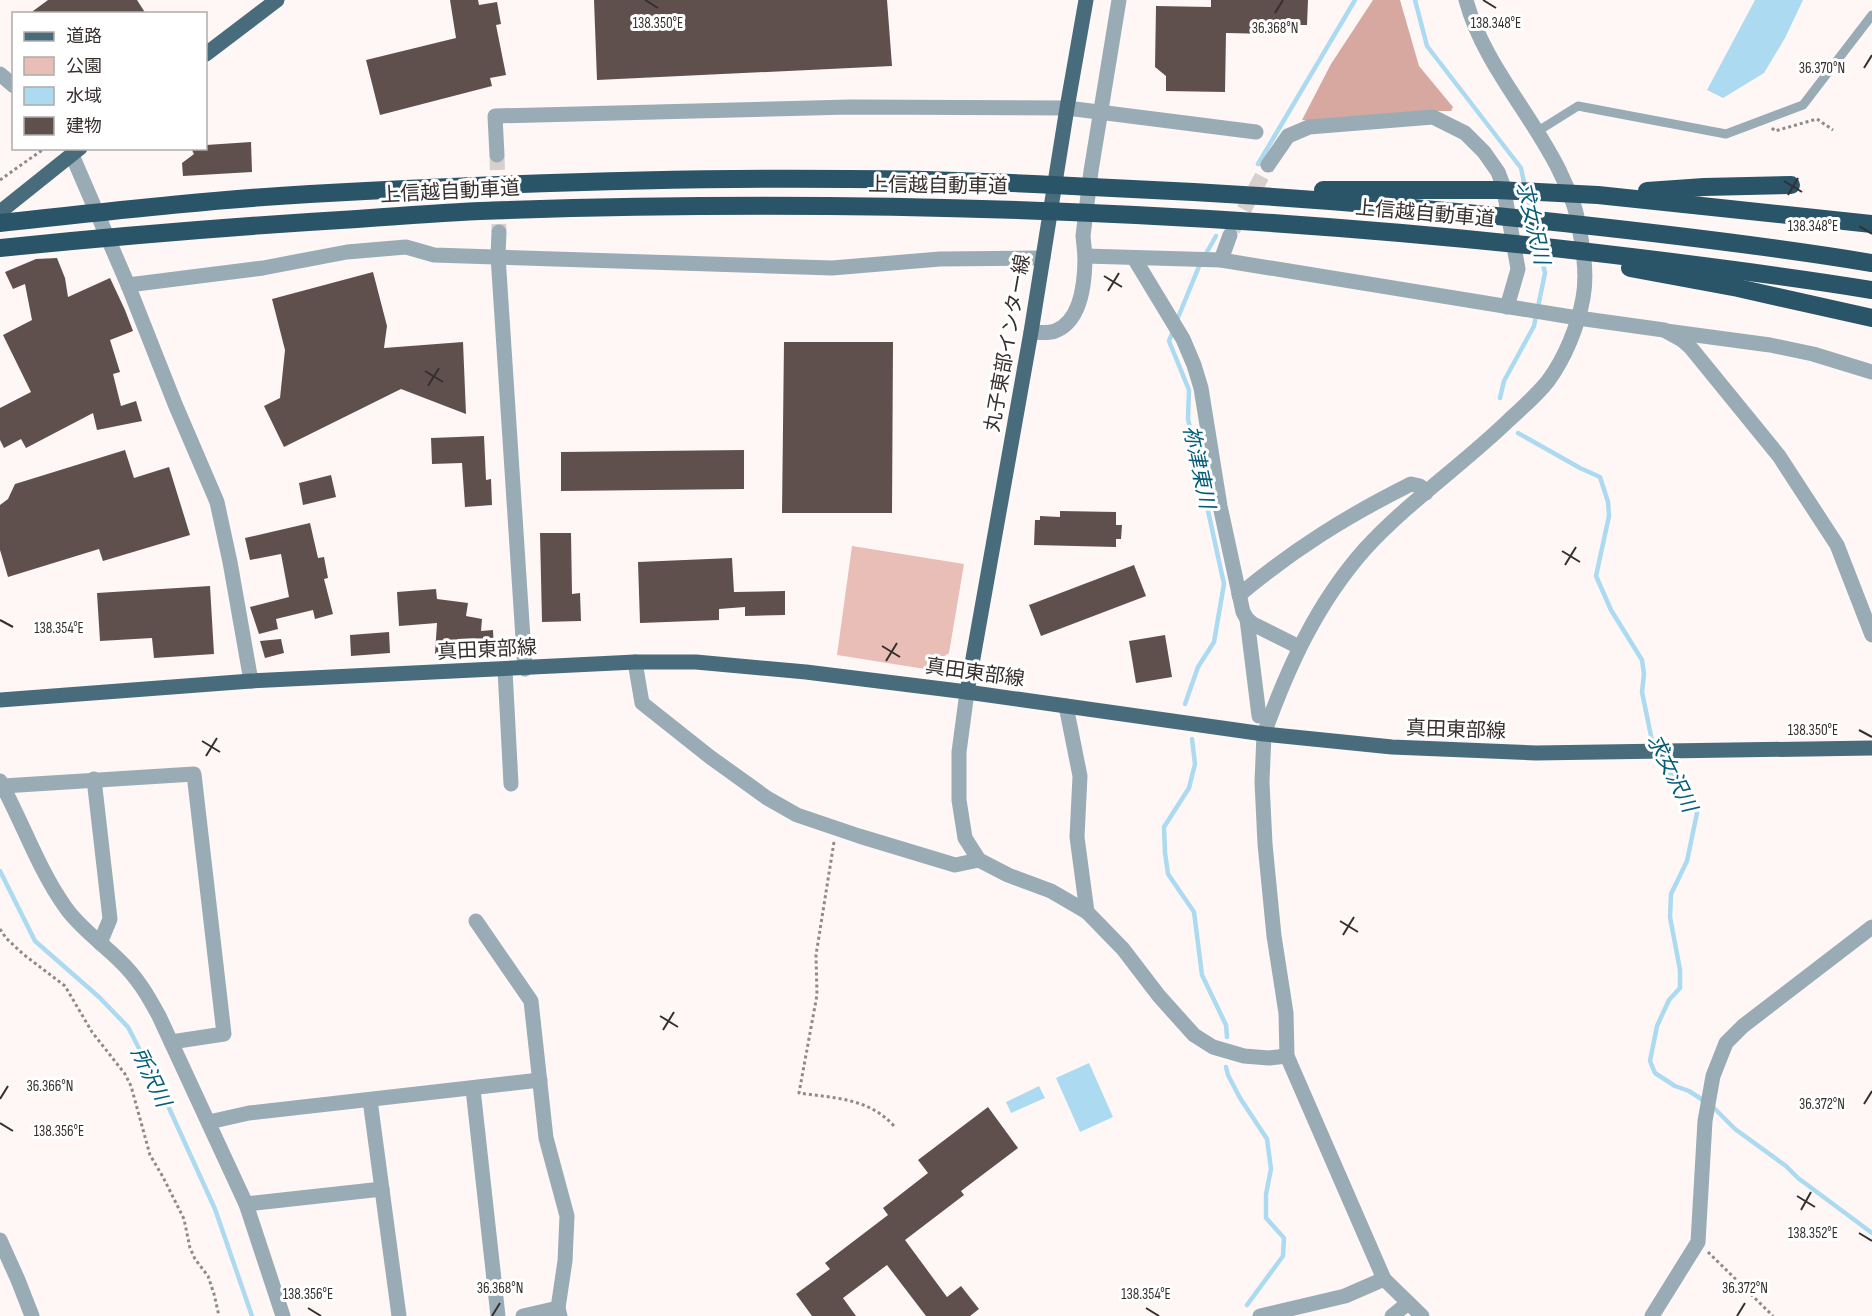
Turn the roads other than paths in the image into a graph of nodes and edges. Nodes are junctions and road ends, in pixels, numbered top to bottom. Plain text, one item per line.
1 (277, 0) edge
2 (1086, 0) edge
3 (1119, 0) edge
4 (1466, 0) edge
5 (1872, 15) edge
6 (207, 53) edge
7 (0, 74) edge
8 (12, 84) edge
9 (1067, 108) junction
10 (1101, 112) junction
11 (1538, 131) junction
12 (1256, 132) dead end
13 (73, 151) edge
14 (497, 155) tunnel mouth
15 (1268, 165) tunnel mouth
16 (1791, 185) dead end
17 (1225, 193) junction
18 (1598, 195) junction
19 (0, 212) edge
20 (0, 223) edge
21 (1872, 224) edge
22 (499, 232) tunnel mouth
23 (1230, 235) tunnel mouth
24 (0, 248) edge
25 (498, 256) junction
26 (1085, 256) junction
27 (1043, 258) junction
28 (1134, 258) junction
29 (1216, 260) junction
30 (1609, 260) junction
31 (1872, 263) edge
32 (128, 285) junction
33 (1872, 290) edge
34 (1512, 308) junction
35 (1578, 318) junction
36 (1871, 318) edge
37 (1664, 330) junction
38 (1031, 332) junction
39 (1872, 372) edge
40 (1426, 493) junction
41 (1239, 595) junction
42 (1247, 619) junction
43 (1872, 635) edge
44 (1299, 647) junction
45 (635, 662) junction
46 (525, 669) junction
47 (505, 670) junction
48 (251, 681) junction
49 (967, 692) junction
50 (0, 700) edge
51 (1066, 706) junction
52 (1259, 716) dead end
53 (1264, 734) junction
54 (1872, 748) edge
55 (94, 779) junction
56 (1, 783) edge
57 (511, 784) dead end
58 (979, 860) junction
59 (1087, 912) junction
60 (476, 921) dead end
61 (1872, 927) edge
62 (100, 944) junction
63 (171, 1042) junction
64 (1287, 1056) junction
65 (540, 1080) junction
66 (473, 1089) junction
67 (370, 1100) junction
68 (209, 1122) junction
69 (382, 1189) junction
70 (246, 1204) junction
71 (0, 1240) edge
72 (1384, 1279) junction
73 (1408, 1303) junction
74 (559, 1312) edge
75 (32, 1316) edge
76 (283, 1316) edge
77 (399, 1316) edge
78 (498, 1316) edge
79 (523, 1316) edge
80 (1260, 1316) edge
81 (1392, 1316) edge
82 (1422, 1316) edge
83 (1652, 1316) edge

1 - 6 main road
2 - 9 main road, 丸子東部インター線
3 - 10 street
4 - 11 street
5 - 11 lane
7 - 8 street
9 - 10 street
9 - 14 street
9 - 27 main road, 丸子東部インター線
10 - 12 street
10 - 26 street
11 - 35 street
13 - 19 main road
13 - 32 street
15 - 34 street
16 - 18 highway
17 - 18 highway
17 - 20 highway, 上信越自動車道
17 - 31 highway, 上信越自動車道
18 - 21 highway
22 - 25 street
23 - 29 street
24 - 30 highway, 上信越自動車道
25 - 27 street
25 - 32 street
25 - 46 street
26 - 28 street
26 - 38 street
27 - 38 main road, 丸子東部インター線
28 - 29 street
28 - 41 street
29 - 34 street
30 - 33 highway, 上信越自動車道
30 - 36 highway
32 - 48 street
34 - 35 street
35 - 37 street
35 - 40 street
37 - 39 street
37 - 43 street
38 - 49 main road, 丸子東部インター線
40 - 41 street
40 - 44 street
41 - 42 street
42 - 44 street
42 - 52 street
44 - 53 street
45 - 46 main road, 真田東部線
45 - 49 main road, 真田東部線
45 - 58 street
46 - 47 main road, 真田東部線
47 - 48 main road, 真田東部線
47 - 57 street
48 - 50 main road, 真田東部線
49 - 51 main road, 真田東部線
49 - 58 street
51 - 53 main road, 真田東部線
51 - 59 street
53 - 54 main road, 真田東部線
53 - 64 street
55 - 56 street
55 - 62 street
55 - 63 street
56 - 62 street
58 - 59 street
59 - 64 street
60 - 65 street
61 - 83 street
62 - 63 street
63 - 68 street
64 - 72 street
65 - 66 street
65 - 74 street
66 - 67 street
66 - 78 street
67 - 68 street
67 - 69 street
68 - 70 street
69 - 70 street
69 - 77 street
70 - 76 street
71 - 75 street
72 - 73 street
72 - 80 street
73 - 81 street
73 - 82 street
74 - 79 street

